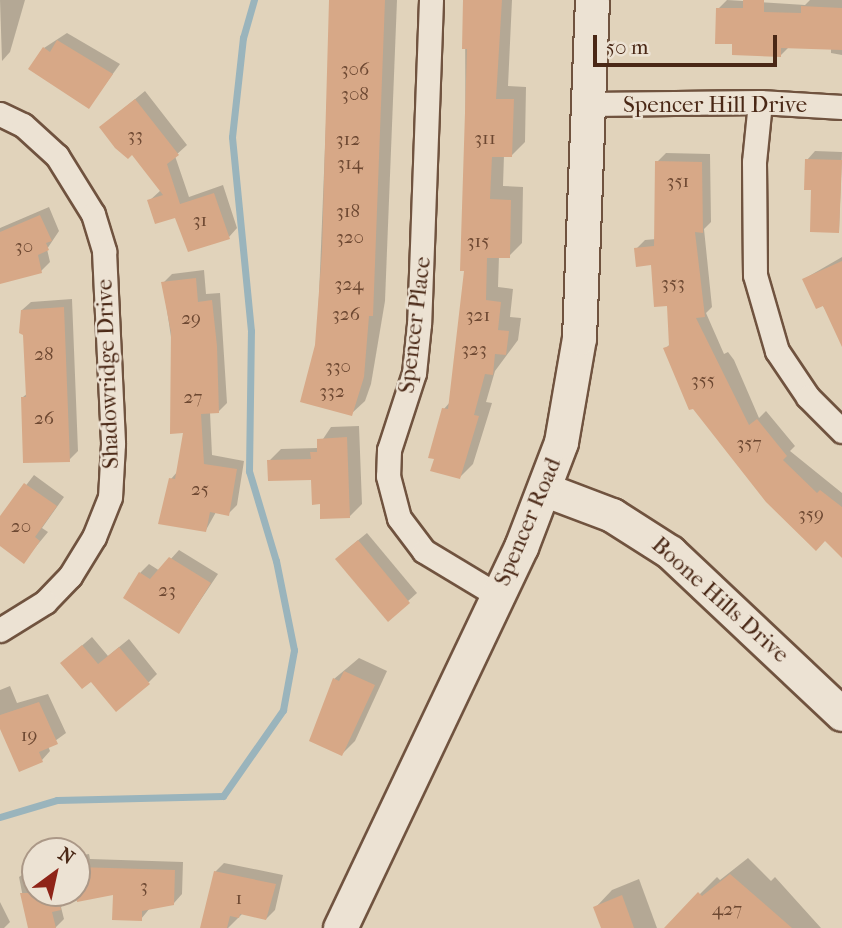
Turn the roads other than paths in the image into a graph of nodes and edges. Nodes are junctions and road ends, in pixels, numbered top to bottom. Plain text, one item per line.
1 (431, 0) edge
2 (592, 0) edge
3 (760, 102) junction
4 (589, 104) junction
5 (842, 107) edge
6 (0, 114) edge
7 (842, 431) edge
8 (546, 489) junction
9 (497, 595) junction
10 (0, 630) edge
11 (842, 714) edge
12 (340, 928) edge

1 - 9 street, Spencer Place
2 - 4 main road, Spencer Road
3 - 4 street, Spencer Hill Drive
3 - 5 street, Spencer Hill Drive
3 - 7 street
4 - 8 main road, Spencer Road
6 - 10 street, Shadowridge Drive
8 - 9 main road, Spencer Road
8 - 11 main road, Boone Hills Drive
9 - 12 main road, Spencer Road

